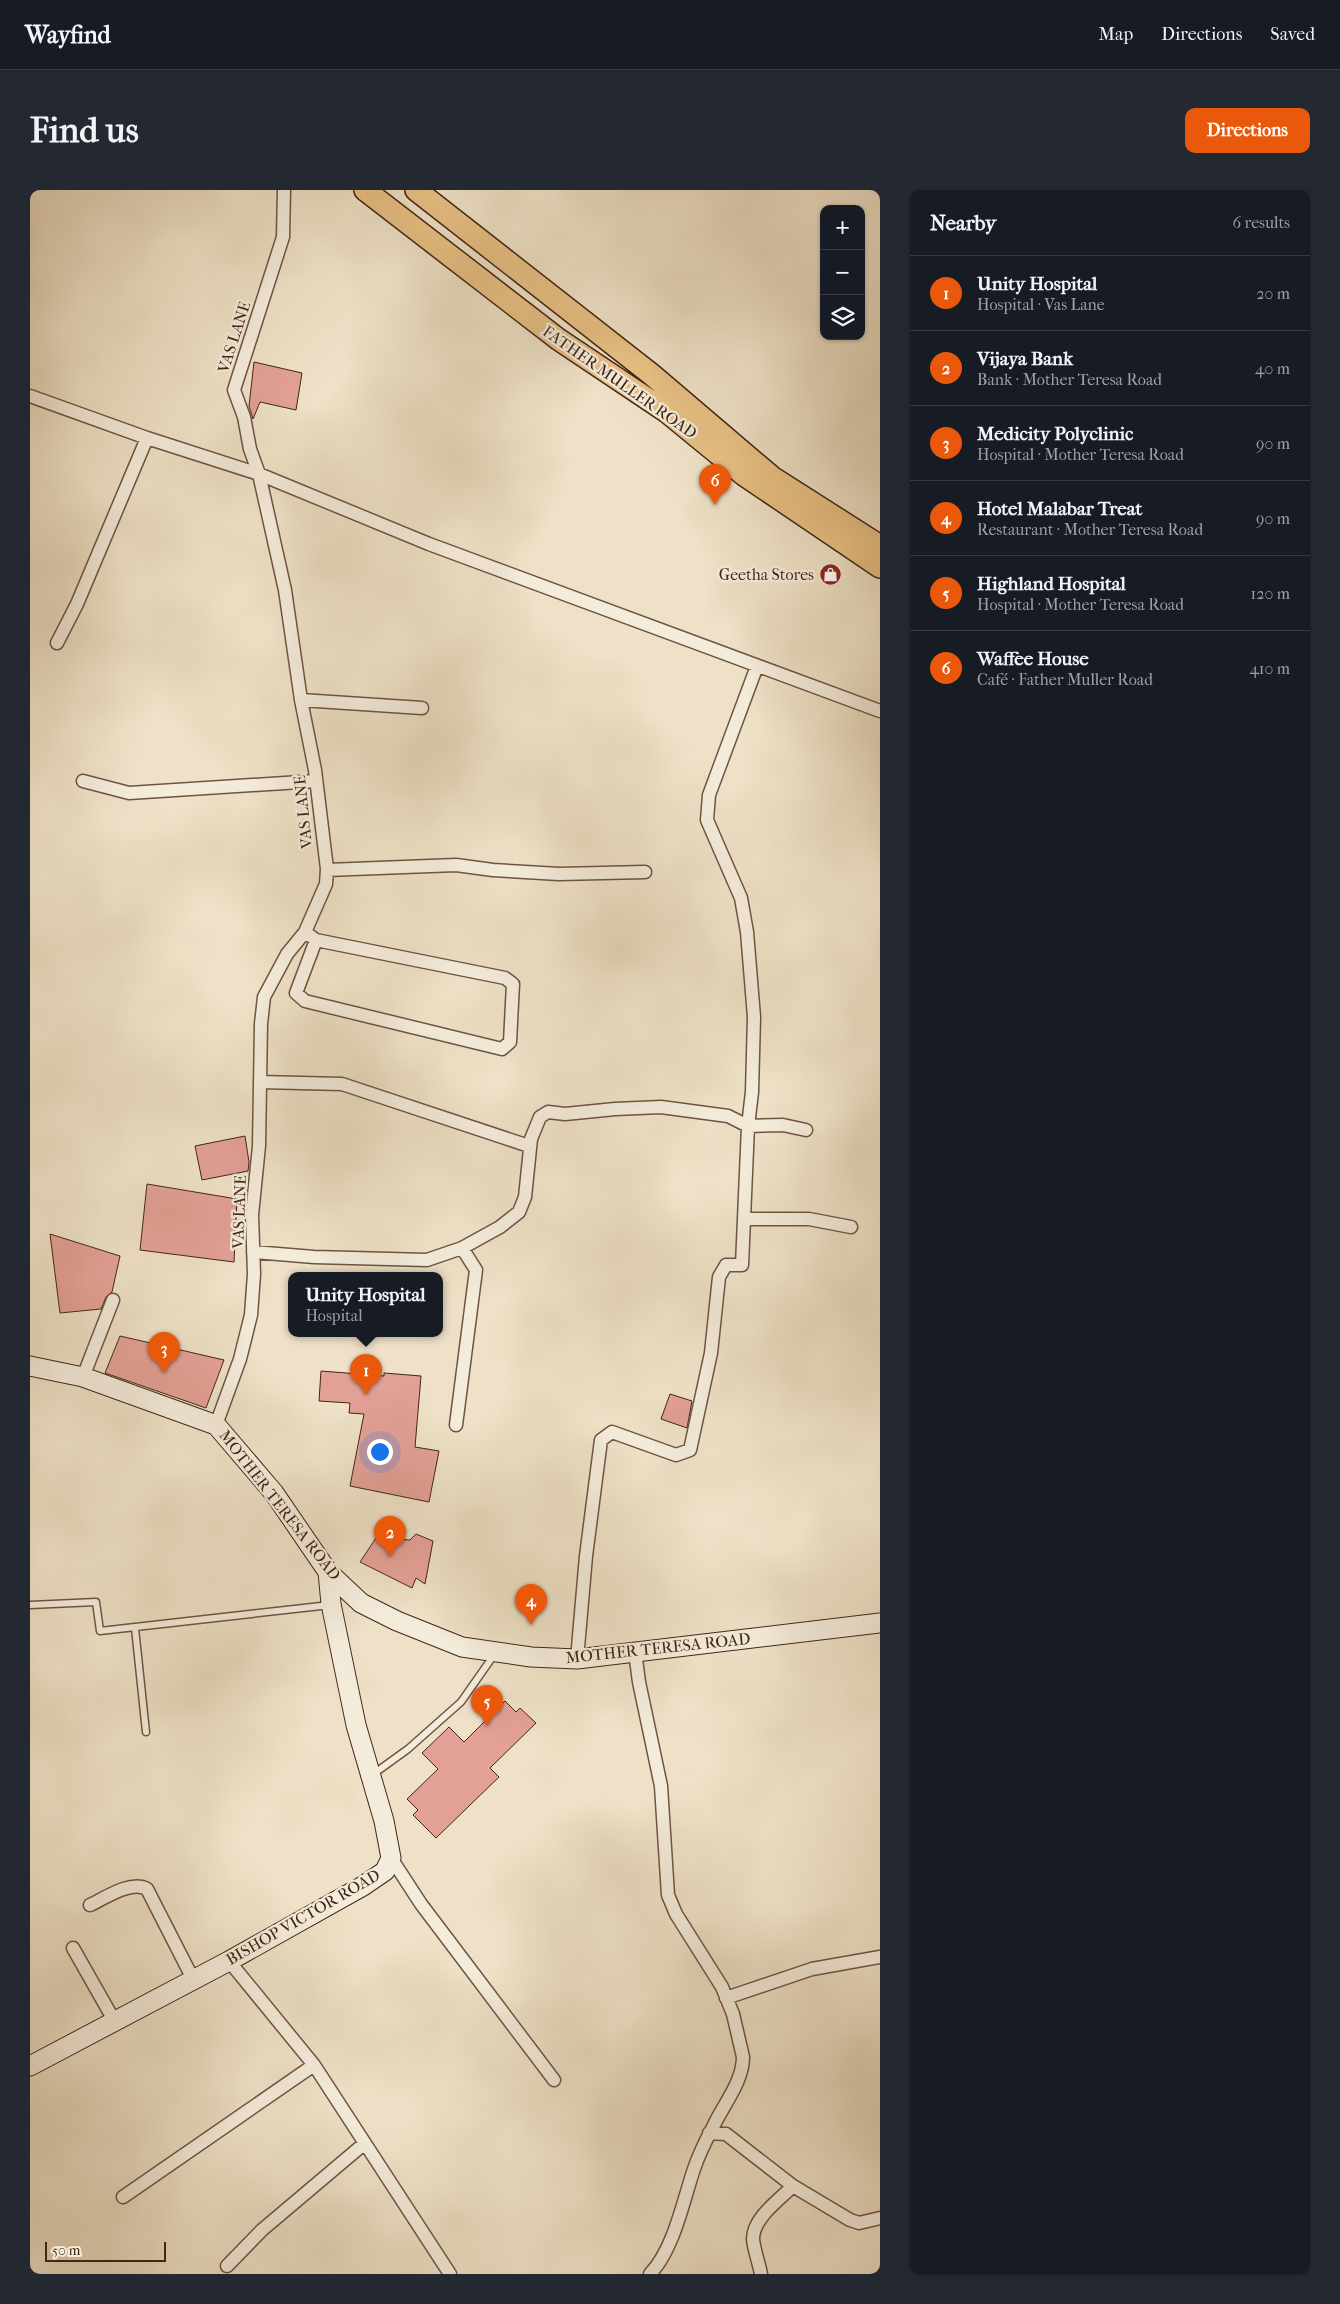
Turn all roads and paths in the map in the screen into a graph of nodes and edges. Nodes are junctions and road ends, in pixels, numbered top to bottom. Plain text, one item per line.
1 (284, 190) edge
2 (365, 190) edge
3 (416, 190) edge
4 (30, 396) edge
5 (147, 438) junction
6 (259, 474) junction
7 (880, 546) edge
8 (880, 567) edge
9 (57, 643) dead end
10 (757, 666) junction
11 (301, 700) junction
12 (422, 708) dead end
13 (880, 710) edge
14 (83, 781) dead end
15 (316, 781) junction
16 (326, 870) junction
17 (645, 872) dead end
18 (310, 936) junction
19 (260, 1082) junction
20 (748, 1126) junction
21 (806, 1130) dead end
22 (530, 1146) junction
23 (744, 1219) junction
24 (851, 1227) dead end
25 (462, 1248) junction
26 (253, 1252) junction
27 (113, 1300) dead end
28 (30, 1366) edge
29 (84, 1377) junction
30 (216, 1424) junction
31 (456, 1425) dead end
32 (328, 1572) junction
33 (331, 1604) junction
34 (30, 1605) edge
35 (880, 1623) edge
36 (135, 1628) junction
37 (496, 1652) junction
38 (635, 1652) junction
39 (577, 1659) junction
40 (146, 1732) dead end
41 (370, 1777) junction
42 (391, 1858) junction
43 (90, 1905) dead end
44 (73, 1948) dead end
45 (880, 1957) edge
46 (229, 1961) junction
47 (193, 1979) junction
48 (726, 1998) junction
49 (115, 2022) junction
50 (314, 2065) junction
51 (30, 2066) edge
52 (554, 2080) dead end
53 (709, 2133) junction
54 (365, 2142) junction
55 (793, 2186) junction
56 (123, 2198) dead end
57 (880, 2218) edge
58 (227, 2266) dead end
59 (450, 2274) edge
60 (650, 2274) edge
61 (761, 2274) edge

1 - 6 street, VAS LANE
2 - 8 main road, FATHER MULLER ROAD
3 - 7 main road
4 - 5 street
5 - 6 street
5 - 9 street
6 - 10 street
6 - 11 street, VAS LANE
10 - 13 street
10 - 20 street
11 - 12 street
11 - 15 street, VAS LANE
14 - 15 street
15 - 16 street, VAS LANE
16 - 17 street
16 - 18 street, VAS LANE
18 - 18 street
18 - 19 street, VAS LANE
19 - 22 street
19 - 26 street, VAS LANE
20 - 21 street
20 - 22 street
20 - 23 street
22 - 25 street
23 - 24 street
23 - 39 street
25 - 26 street
25 - 31 street
26 - 30 street, VAS LANE
27 - 29 street
28 - 29 main road, MOTHER TERESA ROAD
29 - 30 main road, MOTHER TERESA ROAD
30 - 32 main road, MOTHER TERESA ROAD
32 - 33 main road, BISHOP VICTOR ROAD
32 - 37 main road, MOTHER TERESA ROAD
33 - 36 lane
33 - 41 main road, BISHOP VICTOR ROAD
34 - 36 lane
35 - 38 main road, MOTHER TERESA ROAD
36 - 40 lane
37 - 39 main road, MOTHER TERESA ROAD
37 - 41 lane
38 - 39 main road, MOTHER TERESA ROAD
38 - 48 street
41 - 42 main road, BISHOP VICTOR ROAD
42 - 46 main road, BISHOP VICTOR ROAD
42 - 52 street
43 - 47 street
44 - 49 street
45 - 48 street
46 - 47 main road, BISHOP VICTOR ROAD
46 - 50 street
47 - 49 main road, BISHOP VICTOR ROAD
48 - 53 street
49 - 51 main road, BISHOP VICTOR ROAD
50 - 54 street
50 - 56 street
53 - 55 street
53 - 60 street
54 - 58 street
54 - 59 street
55 - 57 street
55 - 61 street

